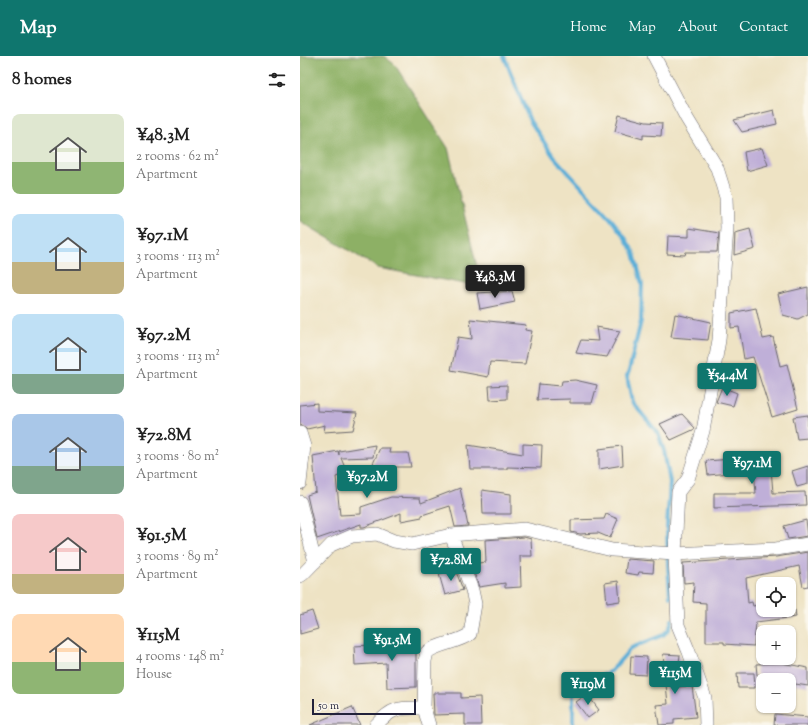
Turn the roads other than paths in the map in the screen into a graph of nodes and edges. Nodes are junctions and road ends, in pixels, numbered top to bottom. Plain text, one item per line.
1 (654, 56) edge
2 (300, 433) edge
3 (300, 483) edge
4 (300, 502) edge
5 (451, 535) junction
6 (808, 544) edge
7 (670, 553) junction
8 (315, 562) junction
9 (300, 576) edge
10 (424, 708) junction
11 (376, 725) edge
12 (430, 725) edge
13 (706, 725) edge

1 - 7 street
2 - 3 street
4 - 8 street
5 - 7 street
5 - 8 street
5 - 10 street
6 - 7 street
7 - 13 street
8 - 9 street
10 - 11 street
10 - 12 street

